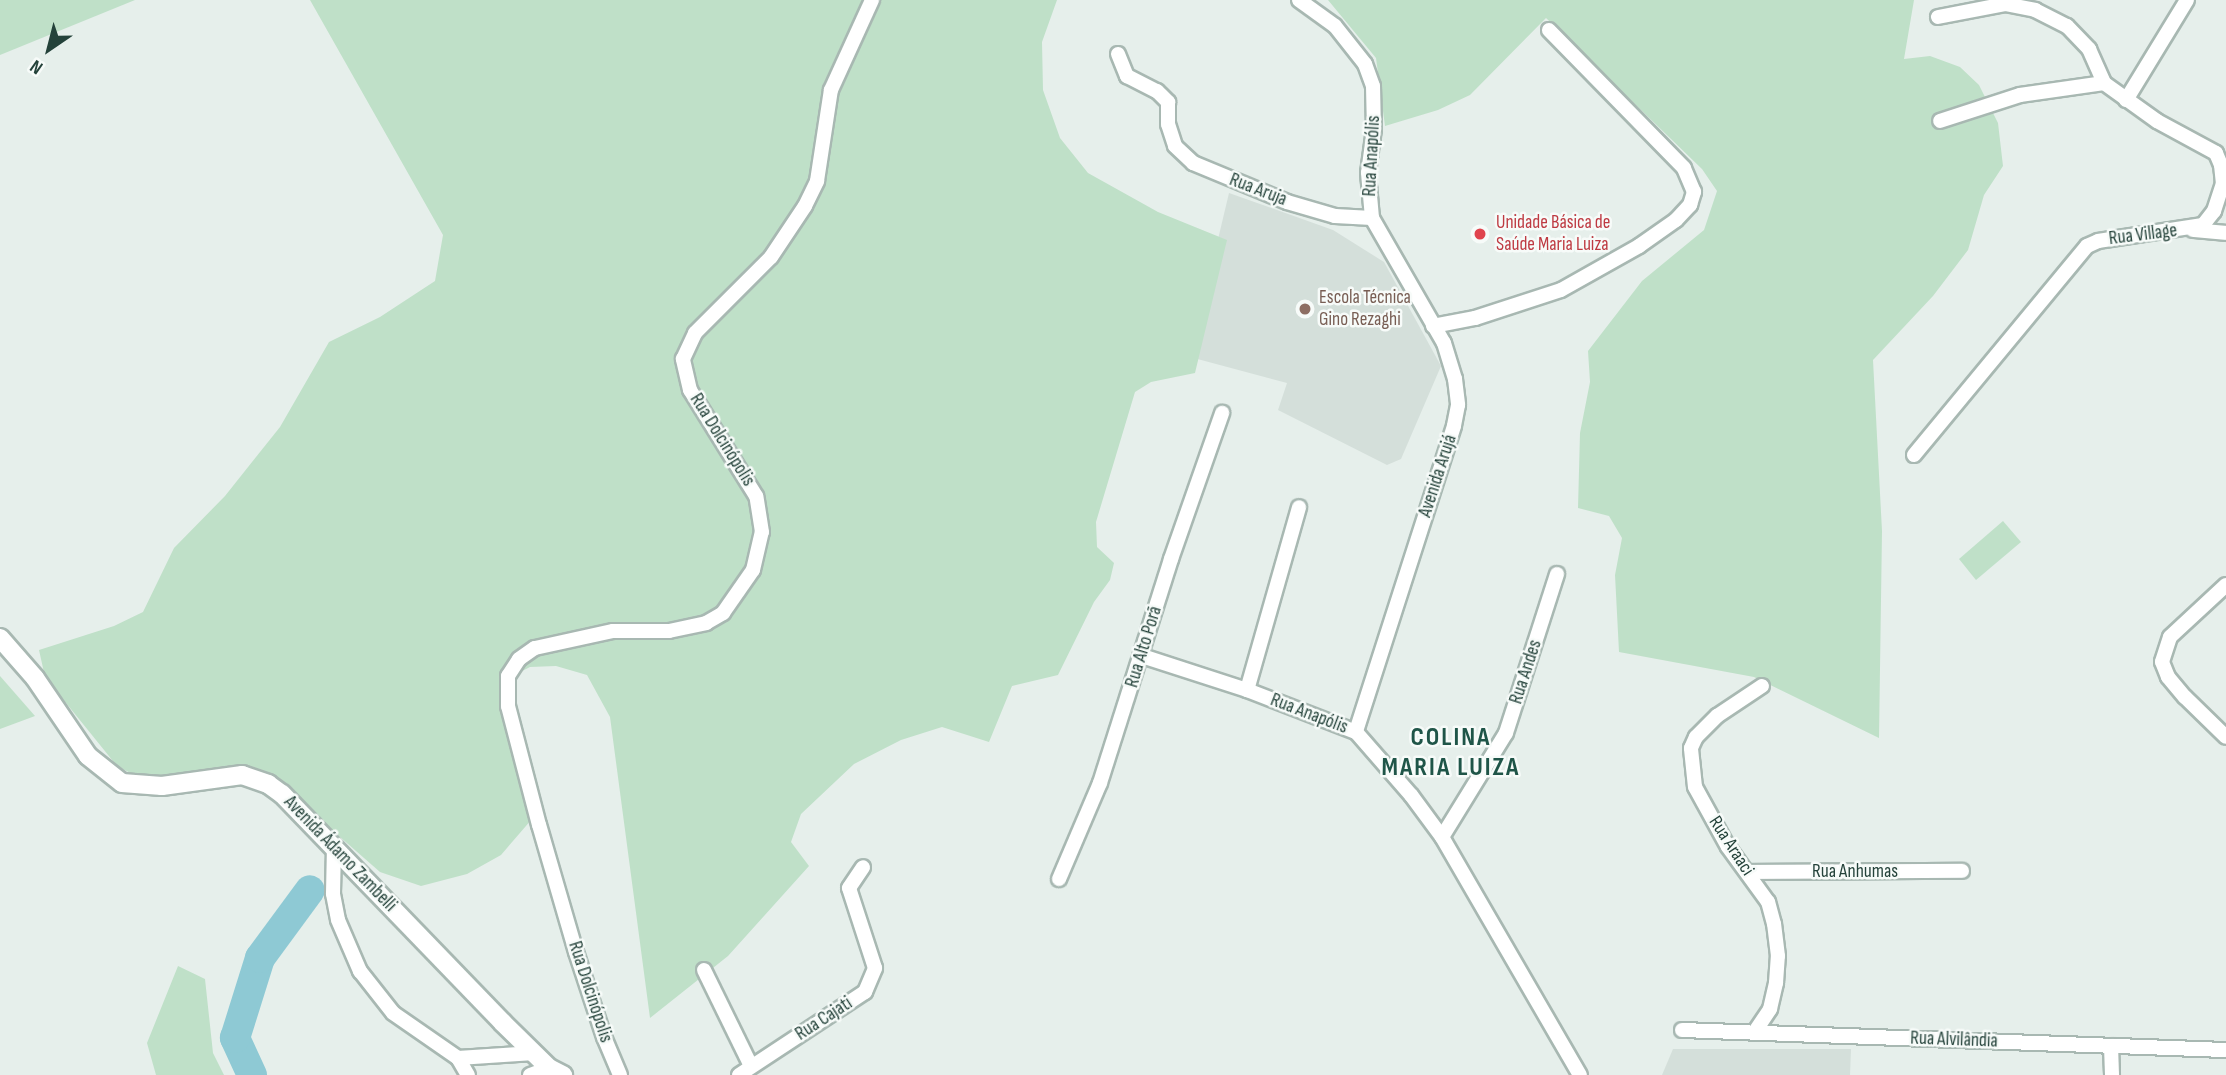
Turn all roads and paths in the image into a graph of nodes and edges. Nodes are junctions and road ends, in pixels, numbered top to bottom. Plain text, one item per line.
1 (872, 0) edge
2 (1299, 0) edge
3 (2187, 0) edge
4 (1938, 17) dead end
5 (1549, 30) dead end
6 (1118, 54) dead end
7 (2104, 83) junction
8 (2126, 100) junction
9 (1940, 121) dead end
10 (1372, 218) junction
11 (2188, 229) junction
12 (2226, 233) edge
13 (1433, 326) junction
14 (1222, 413) dead end
15 (1913, 455) dead end
16 (1299, 508) dead end
17 (1557, 574) dead end
18 (2226, 585) edge
19 (0, 638) edge
20 (1142, 656) junction
21 (1762, 687) dead end
22 (1247, 690) junction
23 (1356, 732) junction
24 (2226, 737) edge
25 (1442, 837) junction
26 (334, 846) junction
27 (863, 867) dead end
28 (1962, 871) dead end
29 (1747, 872) junction
30 (1059, 879) dead end
31 (704, 970) dead end
32 (1682, 1030) dead end
33 (1754, 1032) junction
34 (2111, 1046) junction
35 (2226, 1050) edge
36 (534, 1053) junction
37 (458, 1058) junction
38 (556, 1071) edge
39 (745, 1071) edge
40 (468, 1075) edge
41 (530, 1075) edge
42 (620, 1075) edge
43 (1580, 1075) edge
44 (2112, 1075) edge

1 - 42 street, Rua Dolcinópolis
2 - 10 street, Rua Anapólis
3 - 8 street
4 - 7 street
5 - 13 street
6 - 10 street, Rua Aruja
7 - 8 street, Rua Village
7 - 9 street
8 - 11 street, Rua Village
10 - 13 street, Rua Anapólis
11 - 12 street
11 - 15 street, Rua Village
13 - 23 street, Avenida Arujá
14 - 20 street, Rua Alto Porã
16 - 22 street
17 - 25 street, Rua Andes
18 - 24 street
19 - 26 street, Avenida Ádamo Zambelli
20 - 22 street, Rua Anapólis
20 - 30 street, Rua Alto Porã
21 - 29 street, Rua Araaci
22 - 23 street, Rua Anapólis
23 - 25 street
25 - 43 street
26 - 36 street, Avenida Ádamo Zambelli
26 - 37 street
27 - 39 street, Rua Cajati
28 - 29 street, Rua Anhumas
29 - 33 street, Rua Araaci
31 - 39 street
32 - 33 street, Rua Alvilândia
33 - 34 street, Rua Alvilândia
34 - 35 street, Rua Alvilândia
34 - 44 street
36 - 37 street
36 - 38 street, Avenida Ádamo Zambelli
37 - 40 street
38 - 41 street

